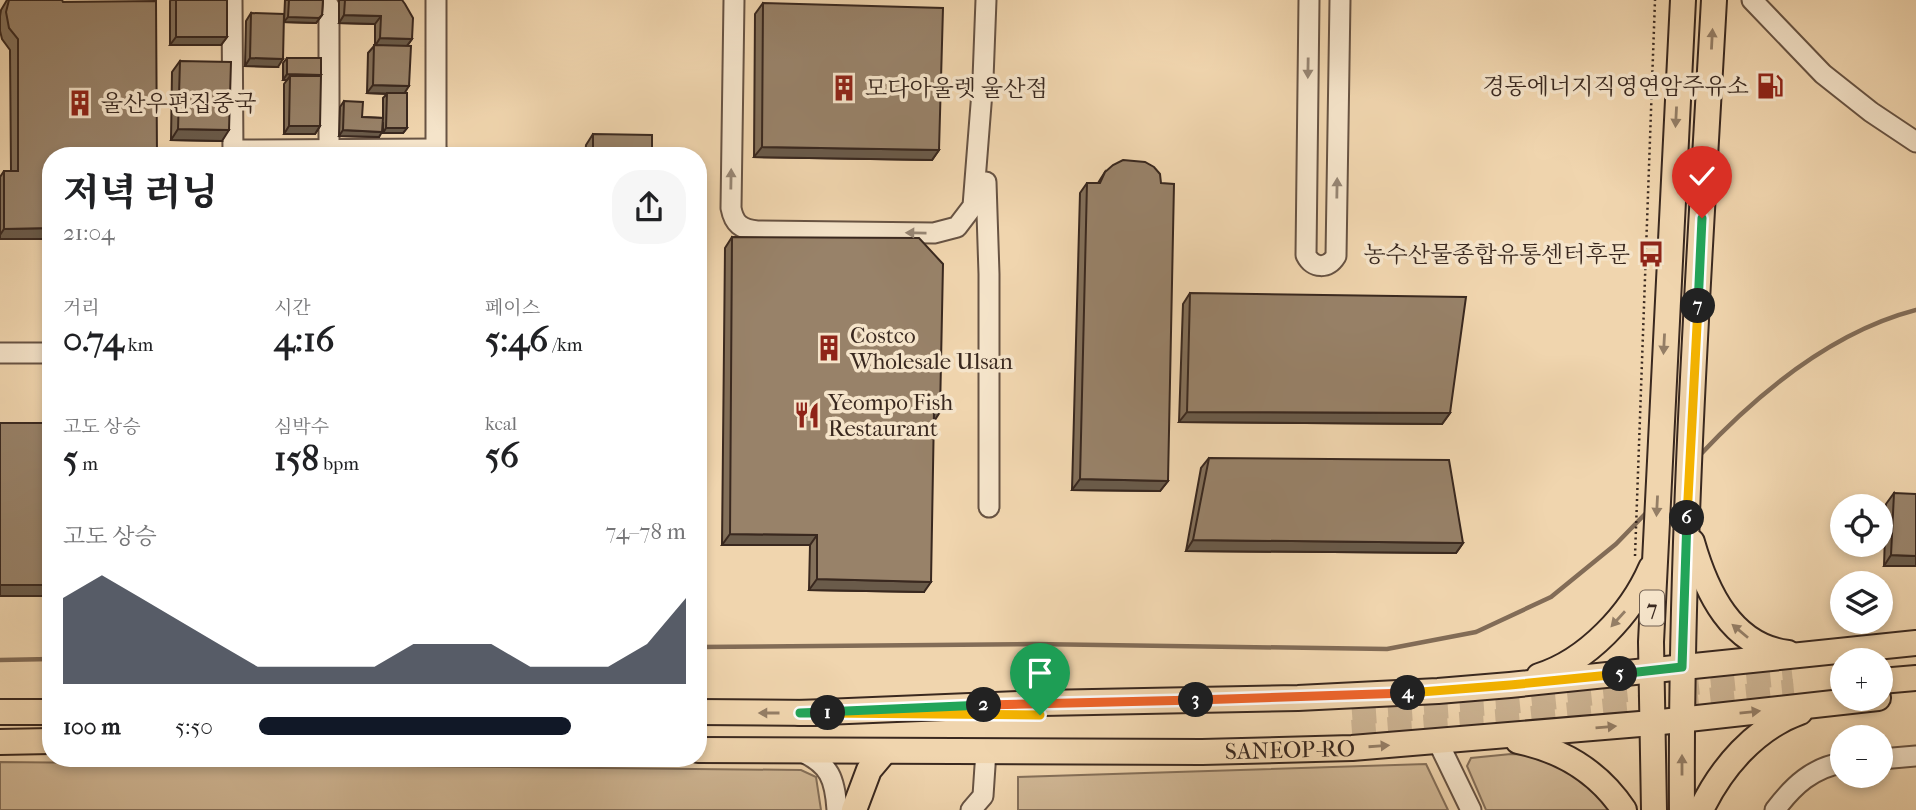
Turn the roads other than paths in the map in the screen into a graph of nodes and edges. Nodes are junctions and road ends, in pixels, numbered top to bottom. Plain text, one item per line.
1 (436, 0) edge
2 (734, 0) edge
3 (986, 0) edge
4 (1309, 0) edge
5 (1340, 0) edge
6 (1683, 0) edge
7 (1714, 0) edge
8 (1752, 0) edge
9 (232, 1) edge
10 (329, 6) dead end
11 (983, 79) junction
12 (1916, 142) edge
13 (233, 147) edge
14 (329, 147) edge
15 (436, 147) edge
16 (0, 353) edge
17 (42, 353) edge
18 (989, 507) dead end
19 (1687, 517) junction
20 (1648, 548) junction
21 (1916, 643) edge
22 (1916, 659) edge
23 (1893, 661) edge
24 (1682, 667) junction
25 (1830, 669) edge
26 (1650, 671) junction
27 (1796, 673) junction
28 (1916, 678) edge
29 (1893, 680) edge
30 (1830, 682) edge
31 (1510, 685) junction
32 (1916, 694) edge
33 (1893, 697) edge
34 (1830, 703) edge
35 (1821, 704) junction
36 (0, 712) edge
37 (42, 712) edge
38 (707, 712) edge
39 (800, 713) junction
40 (1682, 720) junction
41 (1652, 723) junction
42 (1489, 737) junction
43 (707, 739) edge
44 (42, 741) edge
45 (0, 742) edge
46 (1438, 742) junction
47 (707, 750) edge
48 (799, 751) junction
49 (885, 751) junction
50 (986, 751) junction
51 (1916, 756) edge
52 (1893, 758) edge
53 (1830, 765) edge
54 (837, 810) edge
55 (854, 810) edge
56 (971, 810) edge
57 (1471, 810) edge
58 (1624, 810) edge
59 (1654, 810) edge
60 (1682, 810) edge
61 (1702, 810) edge
62 (1775, 810) edge

1 - 15 street
11 -> 2 street
3 - 11 street
4 -> 5 street
6 -> 20 main road
19 -> 7 main road
8 - 12 street
9 - 13 street
10 - 14 street
11 - 18 street
16 - 17 street
19 - 24 main road
27 -> 19 main road
20 - 26 main road, 7
20 -> 31 main road
21 - 27 main road, SANEOP-RO
22 - 23 main road
24 - 26 main road, SANEOP-RO
24 - 27 main road, SANEOP-RO
24 - 40 main road
25 - 27 main road, SANEOP-RO
26 - 31 main road, SANEOP-RO
26 - 41 main road, 7
27 - 30 main road, SANEOP-RO
28 - 29 main road
31 - 39 main road, SANEOP-RO
32 - 33 main road, SANEOP-RO
34 - 35 main road, SANEOP-RO
40 -> 35 main road, SANEOP-RO
35 - 61 main road
36 - 37 main road
39 -> 38 main road, SANEOP-RO
39 - 43 main road, SANEOP-RO
40 - 41 main road, SANEOP-RO
60 -> 40 main road
42 -> 41 main road, SANEOP-RO
41 - 59 main road
42 - 46 main road, SANEOP-RO
42 - 58 main road
44 - 45 main road
50 -> 46 main road, SANEOP-RO
46 - 57 street
47 - 48 main road, SANEOP-RO
48 - 49 main road, SANEOP-RO
48 - 54 street
49 - 50 main road, SANEOP-RO
49 - 55 main road
50 - 56 street
51 - 52 street
53 - 62 street

